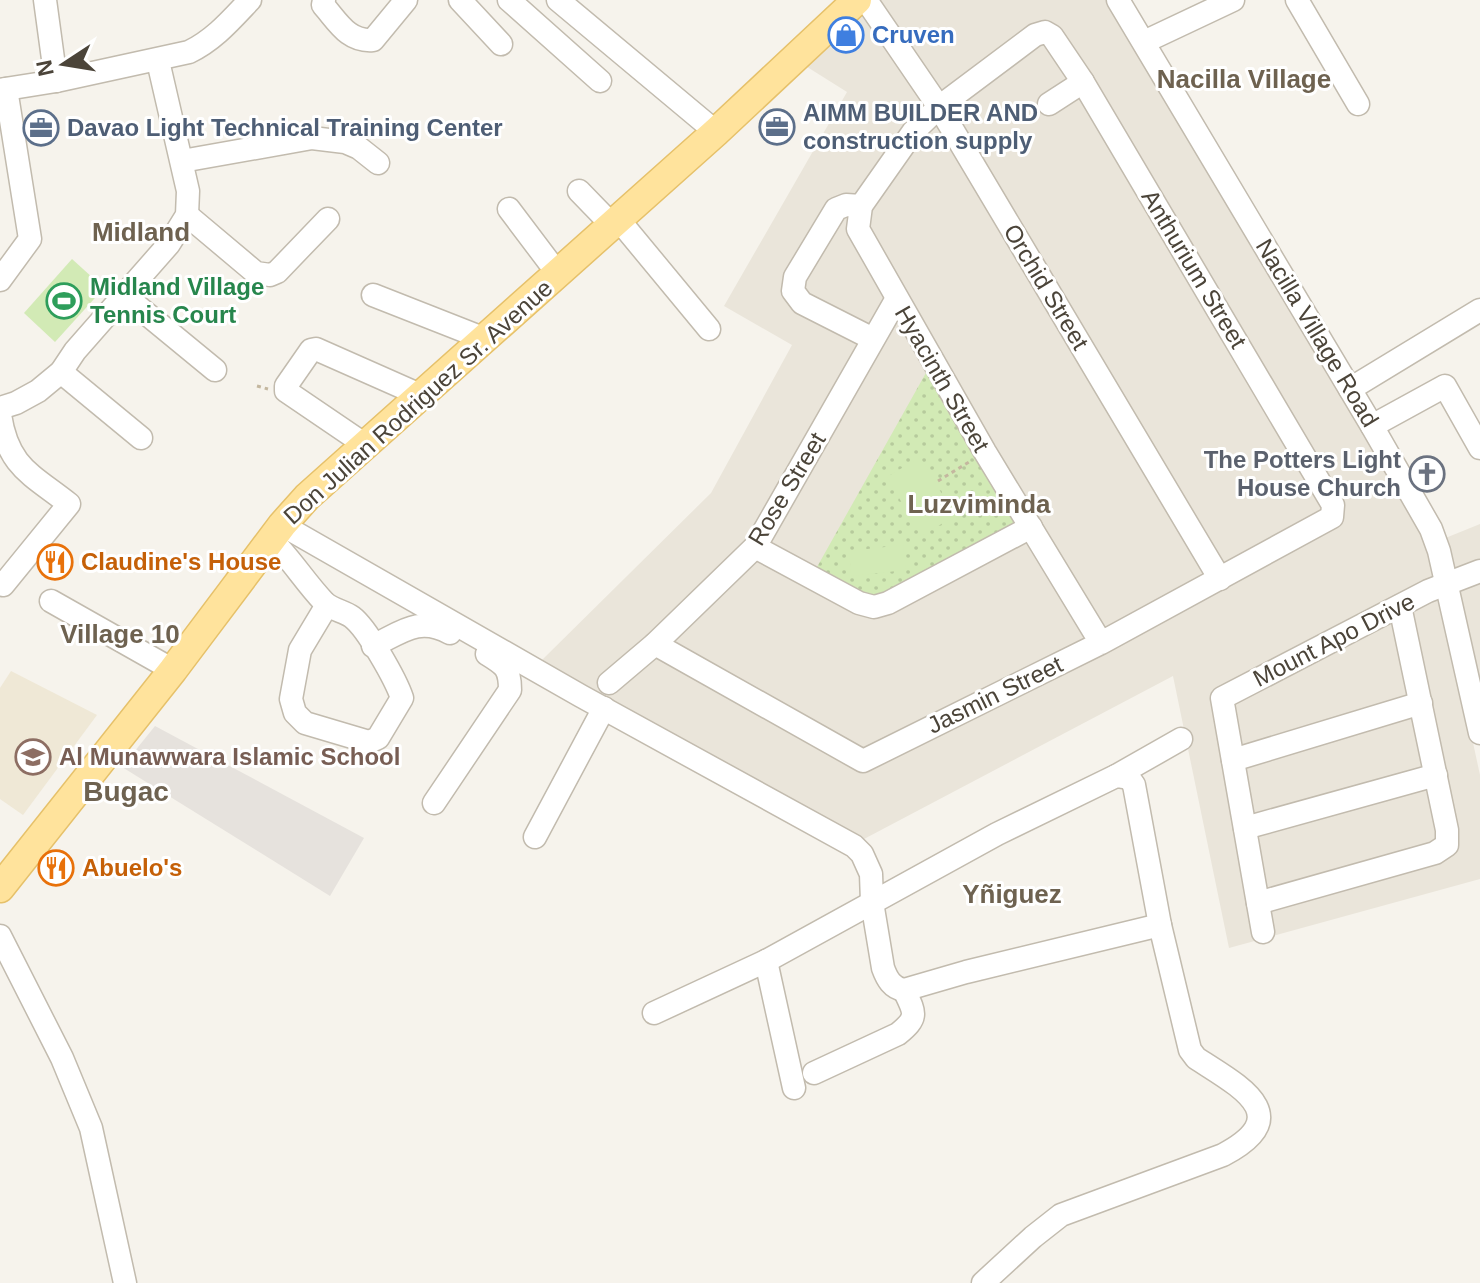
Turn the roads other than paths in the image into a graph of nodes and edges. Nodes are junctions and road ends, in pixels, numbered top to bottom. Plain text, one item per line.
1 (45, 0) edge
2 (250, 0) edge
3 (324, 0) edge
4 (406, 0) edge
5 (460, 0) edge
6 (509, 0) edge
7 (558, 0) edge
8 (857, 0) edge
9 (866, 0) edge
10 (1118, 0) edge
11 (1233, 0) edge
12 (1297, 0) edge
13 (1144, 42) junction
14 (501, 44) dead end
15 (158, 61) junction
16 (56, 81) junction
17 (600, 81) dead end
18 (1083, 82) junction
19 (3, 90) edge
20 (1049, 104) dead end
21 (1358, 104) dead end
22 (939, 107) junction
23 (716, 132) junction
24 (182, 161) junction
25 (378, 163) dead end
26 (579, 191) dead end
27 (861, 206) junction
28 (509, 209) dead end
29 (187, 215) junction
30 (328, 219) dead end
31 (615, 222) junction
32 (558, 274) junction
33 (0, 280) edge
34 (373, 295) dead end
35 (125, 296) junction
36 (896, 300) junction
37 (1480, 310) edge
38 (709, 329) dead end
39 (485, 339) junction
40 (873, 339) junction
41 (215, 370) dead end
42 (61, 372) junction
43 (1350, 389) junction
44 (420, 395) junction
45 (0, 408) edge
46 (0, 415) edge
47 (1372, 426) junction
48 (141, 438) dead end
49 (364, 444) junction
50 (1480, 448) edge
51 (1334, 512) joint
52 (1031, 527) junction
53 (276, 532) junction
54 (755, 547) junction
55 (1480, 571) edge
56 (1220, 579) junction
57 (2, 583) edge
58 (1446, 583) junction
59 (51, 601) dead end
60 (327, 605) junction
61 (1400, 606) junction
62 (1101, 643) junction
63 (655, 644) junction
64 (373, 646) junction
65 (173, 670) junction
66 (609, 683) dead end
67 (1421, 703) junction
68 (604, 708) junction
69 (1480, 733) edge
70 (1181, 739) dead end
71 (1233, 760) junction
72 (1436, 775) junction
73 (1116, 776) junction
74 (434, 803) dead end
75 (1245, 828) junction
76 (535, 837) dead end
77 (0, 888) edge
78 (872, 902) junction
79 (1258, 903) junction
80 (1160, 925) junction
81 (1263, 932) dead end
82 (0, 936) edge
83 (766, 961) junction
84 (904, 990) junction
85 (654, 1013) dead end
86 (814, 1073) dead end
87 (794, 1088) dead end
88 (125, 1283) edge
89 (983, 1283) edge

1 - 16 street
2 - 15 street
3 - 4 street
5 - 14 street
6 - 17 street
7 - 23 street
8 - 23 main road, Don Julian Rodriguez Sr. Avenue
9 - 22 street, Orchid Street
10 - 13 street, Nacilla Village Road
11 - 13 street
12 - 21 street
13 - 43 street, Nacilla Village Road
15 - 16 street
15 - 24 street
16 - 19 street
18 - 20 street
18 - 22 street, Anthurium Street
18 - 51 street, Anthurium Street
19 - 33 street
22 - 27 street
22 - 56 street, Orchid Street
23 - 31 main road, Don Julian Rodriguez Sr. Avenue
24 - 25 street
24 - 29 street
26 - 31 street
27 - 36 street, Hyacinth Street
27 - 40 street
28 - 32 street
29 - 30 street
29 - 35 street
31 - 32 main road, Don Julian Rodriguez Sr. Avenue
31 - 38 street
32 - 39 main road, Don Julian Rodriguez Sr. Avenue
34 - 39 street
35 - 41 street
35 - 42 street
36 - 40 street, Rose Street
36 - 52 street, Hyacinth Street
37 - 43 street
39 - 44 main road, Don Julian Rodriguez Sr. Avenue
40 - 54 street, Rose Street
42 - 45 street
42 - 48 street
43 - 47 street, Nacilla Village Road
44 - 49 main road, Don Julian Rodriguez Sr. Avenue
44 - 49 street
46 - 57 street
47 - 50 street
47 - 58 street, Nacilla Village Road
49 - 53 main road, Don Julian Rodriguez Sr. Avenue
51 - 56 street, Jasmin Street
52 - 54 street
52 - 62 street, Hyacinth Street
53 - 60 street
53 - 65 main road, Don Julian Rodriguez Sr. Avenue
53 - 68 street
54 - 63 street, Rose Street
55 - 58 street, Mount Apo Drive
56 - 62 street, Jasmin Street
58 - 61 street, Mount Apo Drive
58 - 69 street, Nacilla Village Road
59 - 65 street
60 - 64 street
60 - 64 street
61 - 67 street
61 - 71 street, Mount Apo Drive
62 - 63 street, Jasmin Street
63 - 66 street, Rose Street
64 - 74 street
65 - 77 main road, Don Julian Rodriguez Sr. Avenue
67 - 71 street
67 - 72 street
68 - 76 street
68 - 78 street
70 - 73 street
71 - 75 street
72 - 75 street
72 - 79 street
73 - 78 street
73 - 80 street
75 - 79 street
78 - 83 street
78 - 84 street
79 - 81 street
80 - 84 street
80 - 89 street
82 - 88 street
83 - 85 street
83 - 87 street
84 - 86 street

